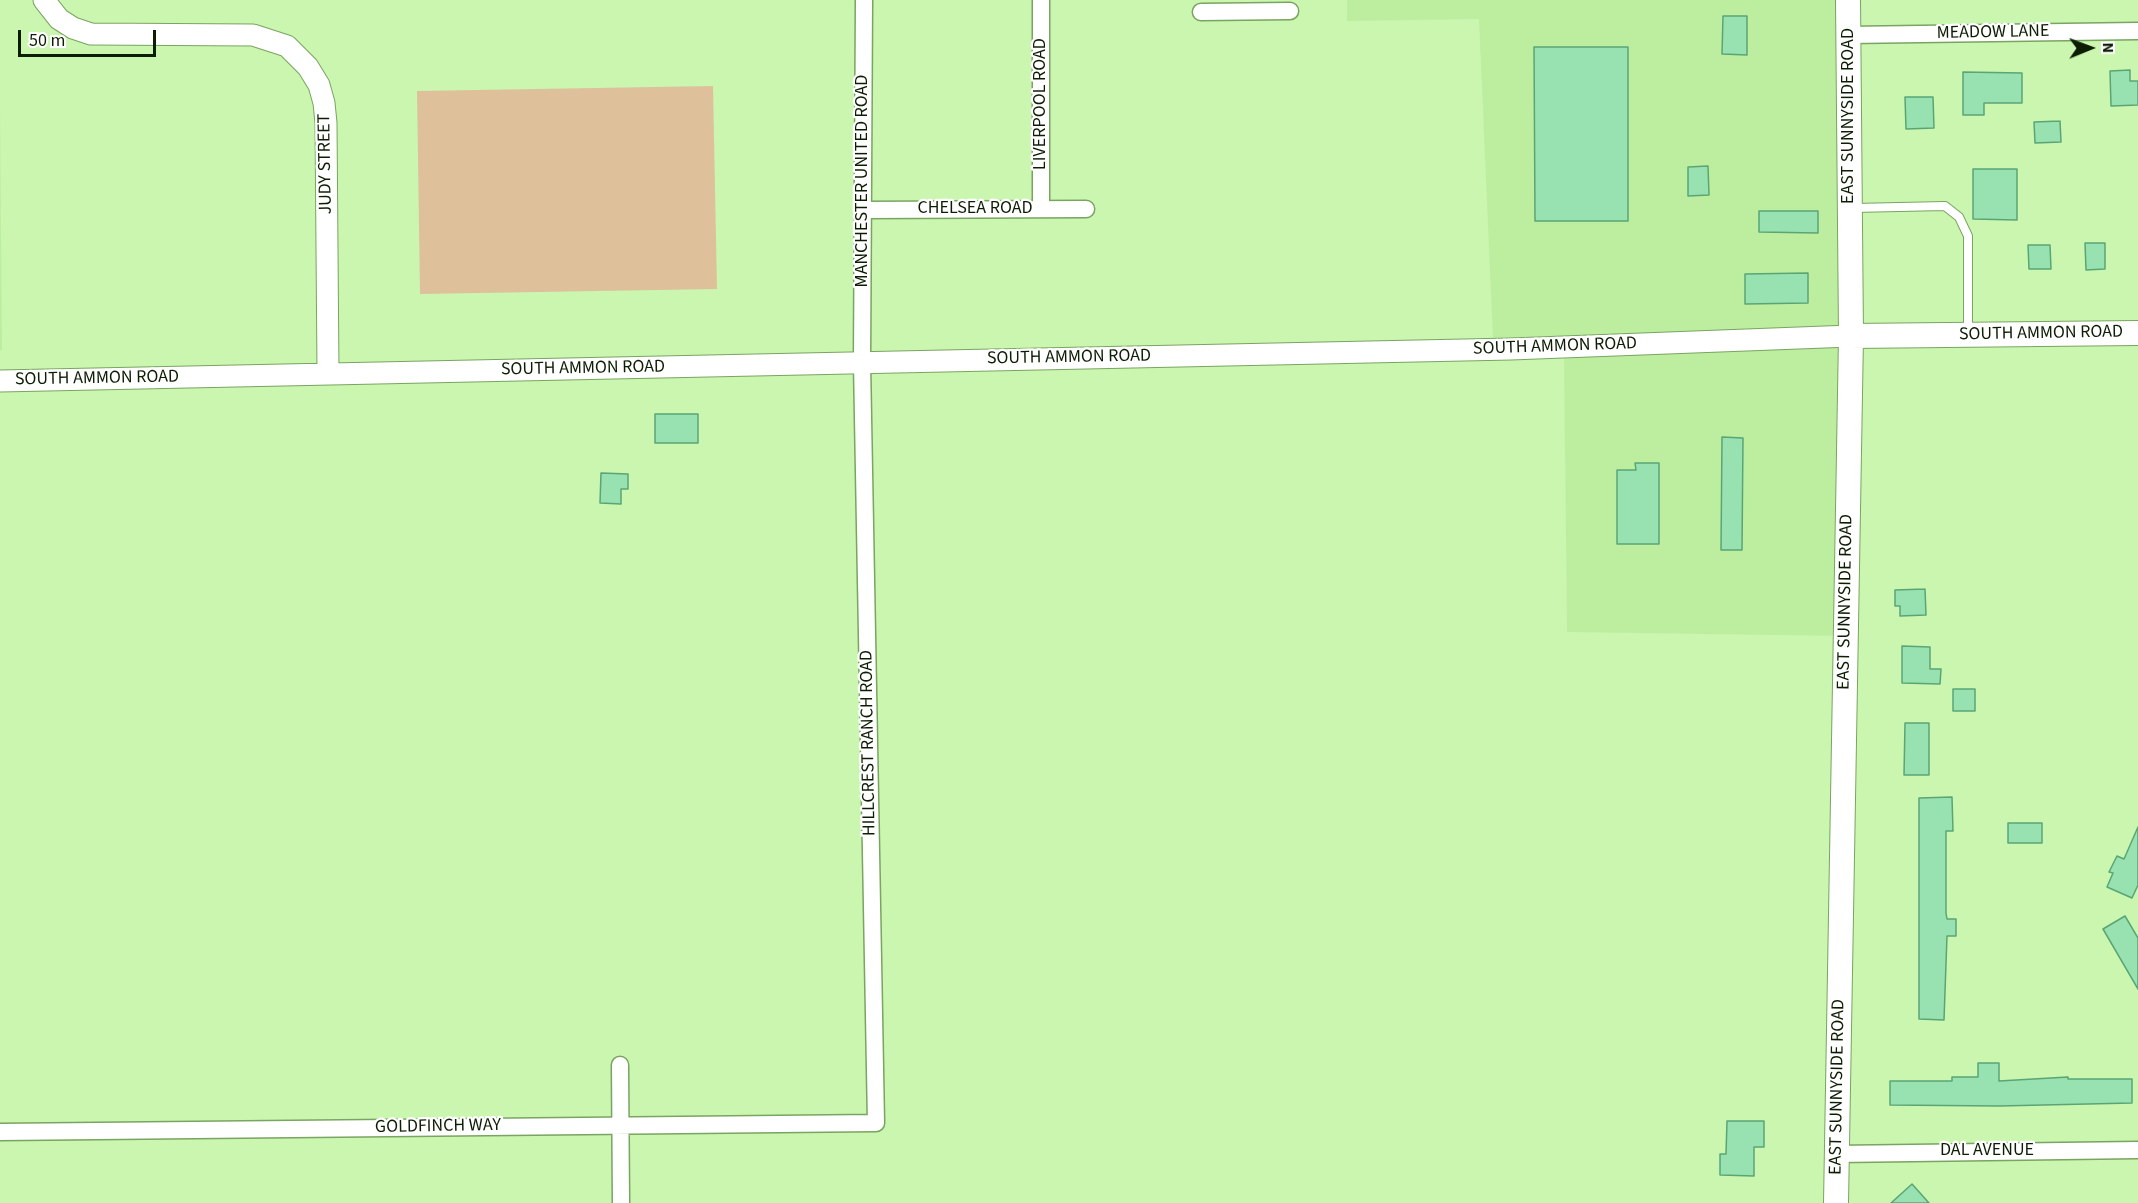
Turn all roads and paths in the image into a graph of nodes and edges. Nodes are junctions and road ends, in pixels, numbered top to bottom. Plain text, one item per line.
1 (44, 0) edge
2 (864, 0) edge
3 (1041, 0) edge
4 (1848, 0) edge
5 (1247, 5) edge
6 (1290, 11) dead end
7 (1201, 12) dead end
8 (2138, 31) edge
9 (1848, 35) junction
10 (1086, 208) dead end
11 (1850, 208) junction
12 (1041, 209) junction
13 (863, 210) junction
14 (2138, 333) edge
15 (1968, 335) junction
16 (1851, 336) junction
17 (862, 363) junction
18 (328, 374) junction
19 (0, 381) edge
20 (620, 1065) dead end
21 (876, 1122) joint
22 (620, 1125) junction
23 (0, 1132) edge
24 (2138, 1150) edge
25 (1837, 1154) junction
26 (621, 1203) edge
27 (1836, 1203) edge

1 - 18 street, JUDY STREET
2 - 13 street, MANCHESTER UNITED ROAD
3 - 12 street, LIVERPOOL ROAD
4 - 9 main road, EAST SUNNYSIDE ROAD
5 - 6 street
5 - 7 street
8 - 9 street, MEADOW LANE
9 - 11 main road, EAST SUNNYSIDE ROAD
10 - 12 street, CHELSEA ROAD
11 - 15 lane
11 - 16 main road, EAST SUNNYSIDE ROAD
12 - 13 street, CHELSEA ROAD
13 - 17 street, MANCHESTER UNITED ROAD
14 - 15 main road, SOUTH AMMON ROAD
15 - 16 main road, SOUTH AMMON ROAD
16 - 17 street, SOUTH AMMON ROAD
16 - 25 main road, EAST SUNNYSIDE ROAD
17 - 18 street, SOUTH AMMON ROAD
17 - 21 street, HILLCREST RANCH ROAD
18 - 19 street, SOUTH AMMON ROAD
20 - 22 street
21 - 22 street, GOLDFINCH WAY
22 - 23 street, GOLDFINCH WAY
22 - 26 street
24 - 25 street, DAL AVENUE
25 - 27 main road, EAST SUNNYSIDE ROAD

